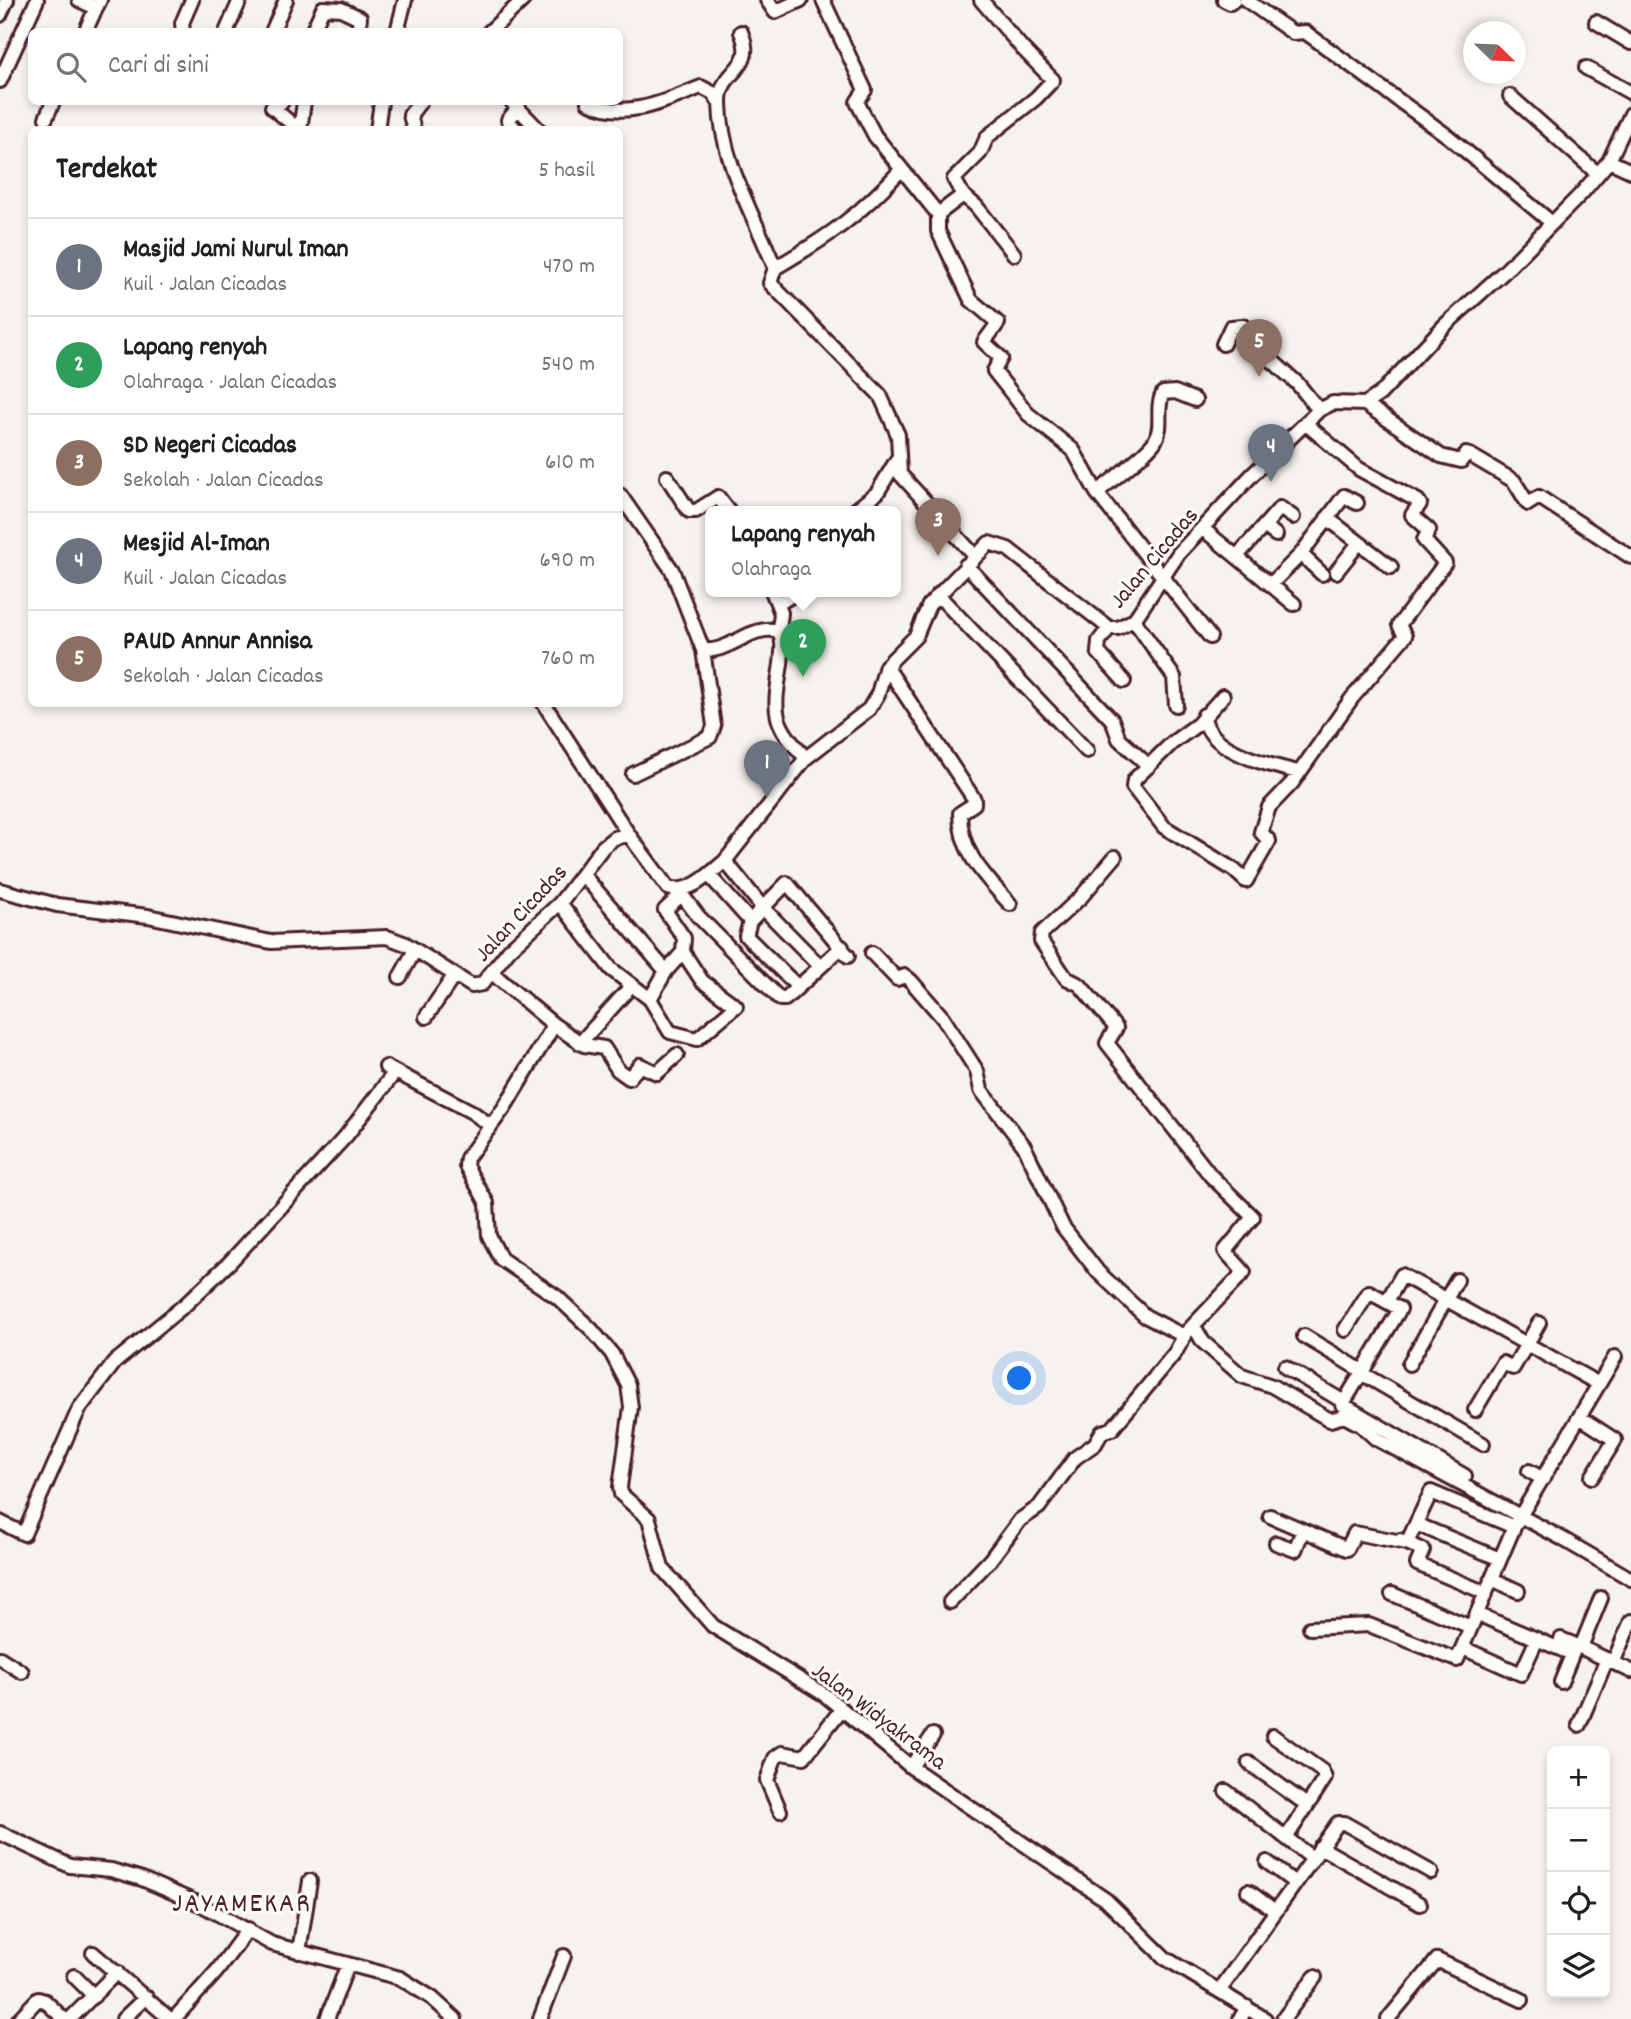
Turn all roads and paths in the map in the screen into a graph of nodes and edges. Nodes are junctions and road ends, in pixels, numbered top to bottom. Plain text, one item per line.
1 (7, 0) edge
2 (37, 0) edge
3 (79, 0) edge
4 (192, 0) edge
5 (240, 0) edge
6 (286, 0) edge
7 (405, 0) edge
8 (523, 0) edge
9 (766, 0) edge
10 (801, 0) edge
11 (823, 0) edge
12 (981, 0) edge
13 (1224, 0) edge
14 (1234, 0) edge
15 (1246, 0) edge
16 (98, 4) edge
17 (0, 15) edge
18 (1597, 22) dead end
19 (87, 28) edge
20 (183, 28) edge
21 (228, 28) edge
22 (273, 28) edge
23 (314, 28) edge
24 (359, 28) edge
25 (401, 28) edge
26 (493, 28) edge
27 (741, 32) dead end
28 (1631, 43) edge
29 (1586, 68) dead end
30 (0, 81) edge
31 (1631, 93) edge
32 (1510, 96) dead end
33 (720, 103) junction
34 (52, 105) edge
35 (275, 105) edge
36 (303, 105) edge
37 (382, 105) edge
38 (417, 105) edge
39 (516, 105) edge
40 (517, 105) edge
41 (600, 105) edge
42 (1631, 115) edge
43 (46, 118) dead end
44 (295, 126) edge
45 (300, 126) edge
46 (381, 126) edge
47 (413, 126) edge
48 (513, 126) edge
49 (535, 126) edge
50 (1609, 161) junction
51 (901, 170) junction
52 (1631, 171) edge
53 (1598, 173) junction
54 (963, 195) junction
55 (938, 214) junction
56 (1552, 223) junction
57 (1014, 254) dead end
58 (775, 268) junction
59 (1223, 344) dead end
60 (1195, 400) dead end
61 (1365, 404) junction
62 (1319, 410) junction
63 (1305, 423) junction
64 (898, 457) junction
65 (667, 477) dead end
66 (1097, 493) junction
67 (623, 499) edge
68 (1357, 503) dead end
69 (725, 506) edge
70 (860, 506) edge
71 (1293, 517) dead end
72 (1328, 518) junction
73 (1264, 526) junction
74 (1203, 529) junction
75 (1276, 536) dead end
76 (1359, 542) junction
77 (1301, 554) junction
78 (1237, 556) junction
79 (1631, 556) edge
80 (971, 561) junction
81 (1391, 567) dead end
82 (1336, 572) dead end
83 (1322, 574) dead end
84 (1160, 577) junction
85 (1271, 584) junction
86 (939, 595) junction
87 (775, 597) edge
88 (789, 597) edge
89 (778, 604) junction
90 (1294, 604) dead end
91 (1134, 620) junction
92 (1109, 628) junction
93 (779, 631) junction
94 (1210, 637) dead end
95 (703, 650) junction
96 (886, 666) junction
97 (1124, 681) dead end
98 (1223, 696) dead end
99 (1176, 705) dead end
100 (546, 707) edge
101 (1204, 715) junction
102 (1087, 751) dead end
103 (806, 758) junction
104 (1149, 766) junction
105 (1298, 772) junction
106 (633, 774) dead end
107 (629, 835) junction
108 (1115, 857) dead end
109 (725, 861) junction
110 (583, 875) junction
111 (709, 875) junction
112 (0, 890) edge
113 (680, 893) junction
114 (560, 903) junction
115 (1010, 904) dead end
116 (763, 908) junction
117 (750, 921) junction
118 (415, 950) junction
119 (683, 952) junction
120 (872, 953) dead end
121 (820, 966) junction
122 (666, 971) junction
123 (492, 973) junction
124 (454, 975) junction
125 (400, 977) dead end
126 (798, 987) junction
127 (626, 992) dead end
128 (650, 999) junction
129 (426, 1017) dead end
130 (554, 1025) junction
131 (580, 1042) junction
132 (677, 1055) dead end
133 (491, 1126) junction
134 (1457, 1280) dead end
135 (1446, 1300) junction
136 (1387, 1301) junction
137 (1539, 1323) dead end
138 (1194, 1326) junction
139 (1345, 1330) dead end
140 (1184, 1336) junction
141 (1304, 1336) dead end
142 (1527, 1345) junction
143 (1615, 1357) dead end
144 (1409, 1364) dead end
145 (1285, 1367) dead end
146 (1362, 1372) junction
147 (1599, 1384) junction
148 (1344, 1402) junction
149 (1475, 1410) dead end
150 (1581, 1418) junction
151 (1483, 1444) dead end
152 (1529, 1471) dead end
153 (1465, 1476) dead end
154 (1592, 1477) dead end
155 (1544, 1479) junction
156 (1509, 1501) dead end
157 (1270, 1516) dead end
158 (1519, 1518) junction
159 (0, 1522) edge
160 (1416, 1524) junction
161 (1304, 1530) junction
162 (1276, 1543) dead end
163 (1407, 1543) junction
164 (1564, 1543) dead end
165 (1500, 1559) junction
166 (1492, 1579) junction
167 (1631, 1579) edge
168 (1518, 1591) dead end
169 (1486, 1593) junction
170 (1392, 1594) dead end
171 (1601, 1598) dead end
172 (950, 1602) dead end
173 (1477, 1614) junction
174 (1631, 1621) edge
175 (1471, 1627) junction
176 (1310, 1628) dead end
177 (1537, 1639) junction
178 (1561, 1639) dead end
179 (1462, 1648) junction
180 (1576, 1649) junction
181 (0, 1658) edge
182 (1610, 1661) junction
183 (1631, 1671) edge
184 (22, 1672) dead end
185 (1561, 1682) dead end
186 (841, 1710) junction
187 (1579, 1725) dead end
188 (933, 1735) dead end
189 (1273, 1736) dead end
190 (1249, 1763) dead end
191 (911, 1767) junction
192 (1226, 1791) dead end
193 (1307, 1805) junction
194 (780, 1811) dead end
195 (0, 1833) edge
196 (1286, 1838) junction
197 (1320, 1847) junction
198 (1312, 1858) junction
199 (1266, 1862) dead end
200 (1431, 1872) dead end
201 (310, 1881) dead end
202 (1295, 1883) junction
203 (1248, 1891) dead end
204 (1420, 1904) dead end
205 (1275, 1911) junction
206 (248, 1929) junction
207 (299, 1952) junction
208 (93, 1954) dead end
209 (564, 1956) dead end
210 (348, 1964) junction
211 (117, 1972) junction
212 (74, 1976) dead end
213 (1315, 1977) dead end
214 (1220, 1990) junction
215 (94, 1996) junction
216 (145, 1997) junction
217 (1522, 2000) dead end
218 (1247, 2007) junction
219 (19, 2019) edge
220 (64, 2019) edge
221 (70, 2019) edge
222 (123, 2019) edge
223 (172, 2019) edge
224 (327, 2019) edge
225 (455, 2019) edge
226 (540, 2019) edge
227 (1240, 2019) edge
228 (1265, 2019) edge
229 (1283, 2019) edge
230 (1388, 2019) edge

1 - 17 street
2 - 30 street
3 - 16 street
4 - 20 street
5 - 21 street
6 - 22 street
7 - 25 street
8 - 26 street
9 - 10 street
11 - 51 street
12 - 54 street
13 - 14 street
15 - 56 street
16 - 19 street
18 - 28 street
23 - 24 street
27 - 33 street
29 - 31 street
32 - 53 street
33 - 41 street
33 - 58 street
34 - 43 street
35 - 44 street
36 - 45 street
37 - 46 street
38 - 47 street
39 - 48 street
40 - 49 street
42 - 50 street
50 - 52 street
50 - 53 street
51 - 55 street
51 - 58 street
53 - 56 street
54 - 55 street
54 - 57 street
55 - 66 street
56 - 61 street
58 - 64 street
59 - 62 street
60 - 66 street
61 - 62 street
61 - 79 street
62 - 63 street, Jalan Cicadas
63 - 74 street, Jalan Cicadas
63 - 105 street
64 - 70 street
64 - 80 street
65 - 69 street
66 - 84 street
67 - 95 street
68 - 72 street
71 - 73 street
72 - 76 street
72 - 77 street
73 - 75 street
73 - 78 street
74 - 78 street
74 - 84 street, Jalan Cicadas
76 - 81 street
76 - 82 street
77 - 83 street
77 - 85 street
78 - 85 street
80 - 86 street
80 - 92 street, Jalan Cicadas
80 - 104 street
84 - 91 street, Jalan Cicadas
84 - 94 street
85 - 90 street
86 - 96 street
86 - 102 street
87 - 89 street
88 - 89 street
89 - 93 street
91 - 92 street, Jalan Cicadas
91 - 99 street
92 - 97 street
93 - 95 street
93 - 103 street
95 - 106 street
96 - 103 street
96 - 115 street
98 - 101 street
100 - 107 street
101 - 104 street
101 - 105 street
103 - 109 street
104 - 105 street
107 - 110 street, Jalan Cicadas
107 - 113 street
108 - 138 street
109 - 111 street
109 - 116 street
110 - 114 street, Jalan Cicadas
110 - 122 street
111 - 113 street
111 - 117 street
112 - 118 street, Jalan Cicadas
113 - 119 street
113 - 126 street
114 - 123 street, Jalan Cicadas
114 - 128 street
116 - 117 street
116 - 121 street
116 - 121 street
117 - 126 street
118 - 124 street, Jalan Cicadas
118 - 125 street
119 - 122 street
119 - 128 street
120 - 140 street
121 - 126 street
122 - 128 street
123 - 124 street, Jalan Cicadas
123 - 130 street
124 - 129 street
127 - 131 street
130 - 131 street
130 - 133 street, Jalan Widyakrama
131 - 132 street
133 - 159 street
133 - 186 street, Jalan Widyakrama
134 - 135 street
135 - 136 street
135 - 142 street
135 - 144 street
136 - 139 street
136 - 146 street
137 - 142 street
138 - 140 street
138 - 158 street
140 - 172 street
141 - 146 street
142 - 147 street
142 - 149 street
143 - 147 street
145 - 148 street
146 - 148 street
146 - 151 street
147 - 150 street
148 - 153 street
150 - 154 street
150 - 155 street
152 - 155 street
155 - 158 street
156 - 158 street
157 - 161 street
158 - 160 street
158 - 164 street
158 - 165 street
158 - 167 street
160 - 163 street
160 - 165 street
161 - 162 street
161 - 163 street
163 - 169 street
165 - 166 street
166 - 168 street
166 - 169 street
169 - 173 street
170 - 175 street
171 - 180 street
173 - 175 street
173 - 177 street
174 - 182 street
175 - 179 street
176 - 179 street
177 - 179 street
177 - 180 street
178 - 180 street
180 - 182 street
180 - 185 street
181 - 184 street
182 - 183 street
182 - 187 street
186 - 191 street, Jalan Widyakrama
186 - 194 street
188 - 191 street
189 - 193 street
190 - 193 street
191 - 214 street, Jalan Widyakrama
192 - 196 street
193 - 196 street
195 - 206 street
196 - 198 street
197 - 198 street
197 - 200 street
197 - 204 street
198 - 202 street
199 - 202 street
201 - 207 street
202 - 205 street
203 - 205 street
205 - 214 street
206 - 207 street
206 - 223 street
207 - 210 street
208 - 211 street
209 - 226 street
210 - 224 street
210 - 225 street
211 - 215 street
211 - 216 street
212 - 215 street
213 - 229 street
214 - 218 street, Jalan Widyakrama
215 - 221 street
216 - 222 street
216 - 223 street
217 - 230 street
218 - 227 street
218 - 228 street, Jalan Widyakrama
219 - 220 street

